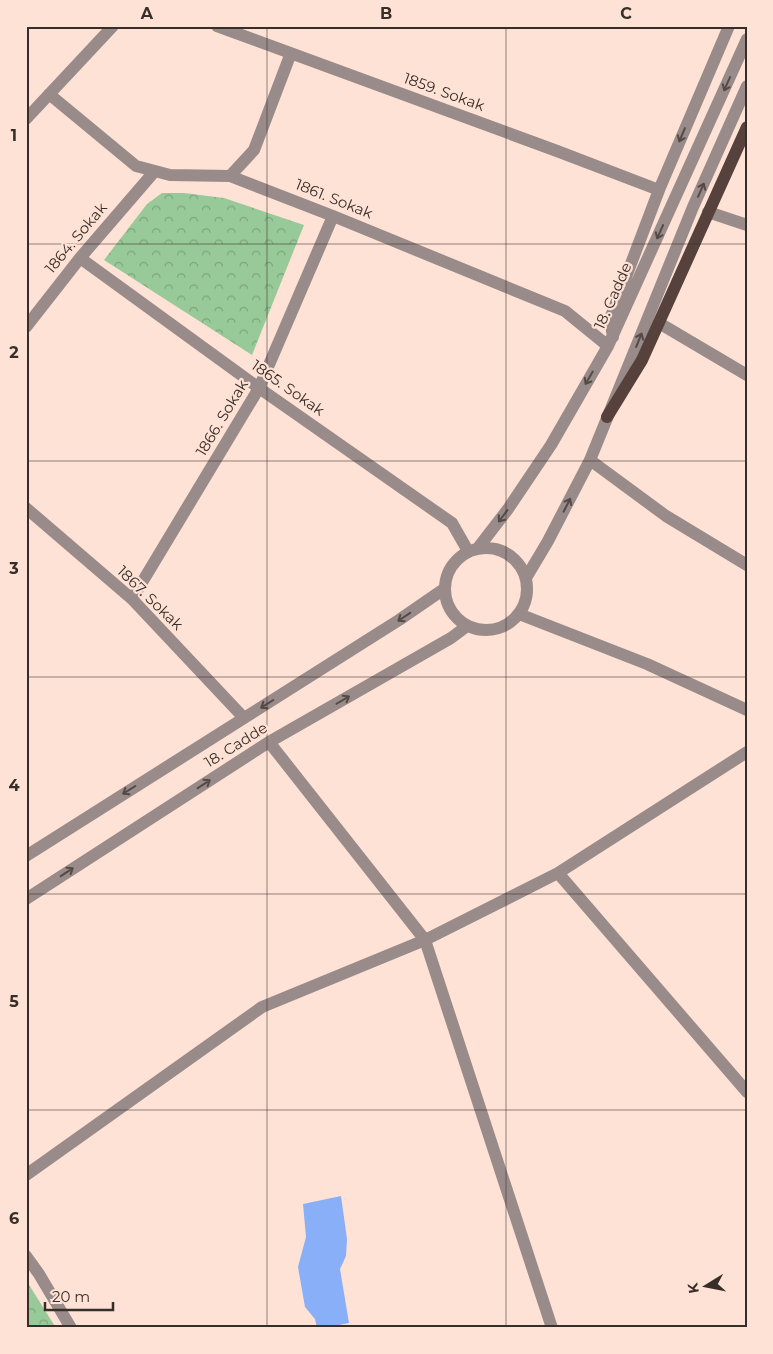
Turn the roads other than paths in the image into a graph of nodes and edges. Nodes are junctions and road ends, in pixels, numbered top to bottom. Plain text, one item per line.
1 (113, 26) edge
2 (217, 26) edge
3 (729, 26) edge
4 (747, 40) edge
5 (291, 53) junction
6 (747, 86) edge
7 (49, 94) junction
8 (26, 119) edge
9 (747, 127) edge
10 (154, 172) junction
11 (230, 176) junction
12 (659, 190) junction
13 (708, 212) junction
14 (333, 216) junction
15 (747, 225) edge
16 (80, 258) junction
17 (659, 323) junction
18 (26, 327) edge
19 (610, 342) junction
20 (747, 375) edge
21 (260, 388) junction
22 (607, 417) junction
23 (590, 460) junction
24 (26, 508) edge
25 (473, 550) junction
26 (747, 565) edge
27 (526, 578) junction
28 (444, 589) junction
29 (132, 599) junction
30 (519, 614) junction
31 (467, 626) junction
32 (747, 710) edge
33 (244, 718) junction
34 (269, 742) junction
35 (747, 752) edge
36 (26, 856) edge
37 (558, 873) junction
38 (26, 899) edge
39 (426, 940) junction
40 (741, 1076) edge
41 (747, 1092) edge
42 (26, 1175) edge
43 (26, 1256) edge
44 (71, 1328) edge
45 (552, 1328) edge

1 - 7 street
2 - 5 street, 1859. Sokak
3 -> 12 street
4 -> 19 street, 18. Cadde
5 - 11 street
5 - 12 street, 1859. Sokak
22 -> 6 street
7 - 8 street
7 - 10 street, 1861. Sokak
9 - 13 main road
10 - 11 street, 1861. Sokak
10 - 16 street, 1864. Sokak
11 - 14 street, 1861. Sokak
12 - 19 street
13 - 15 street
13 - 17 main road
14 - 19 street, 1861. Sokak
14 - 21 street, 1866. Sokak
16 - 18 street, 1864. Sokak
16 - 21 street, 1865. Sokak
17 - 20 street
17 - 22 main road
19 -> 25 street, 18. Cadde
21 - 25 street, 1865. Sokak
21 - 29 street, 1866. Sokak
22 - 23 street
23 - 26 street
27 -> 23 street
24 - 29 street, 1867. Sokak
25 - 27 street
25 - 28 street, 18. Cadde
27 - 30 street
28 - 31 street
28 -> 33 street, 18. Cadde
29 - 33 street, 1867. Sokak
30 - 31 street
30 - 32 street
34 -> 31 street, 18. Cadde
33 -> 36 street, 18. Cadde
38 -> 34 street, 18. Cadde
34 - 39 street
35 - 37 street
37 - 39 street
37 - 40 street
39 - 42 street
39 - 45 street
40 - 41 street
43 - 44 street

